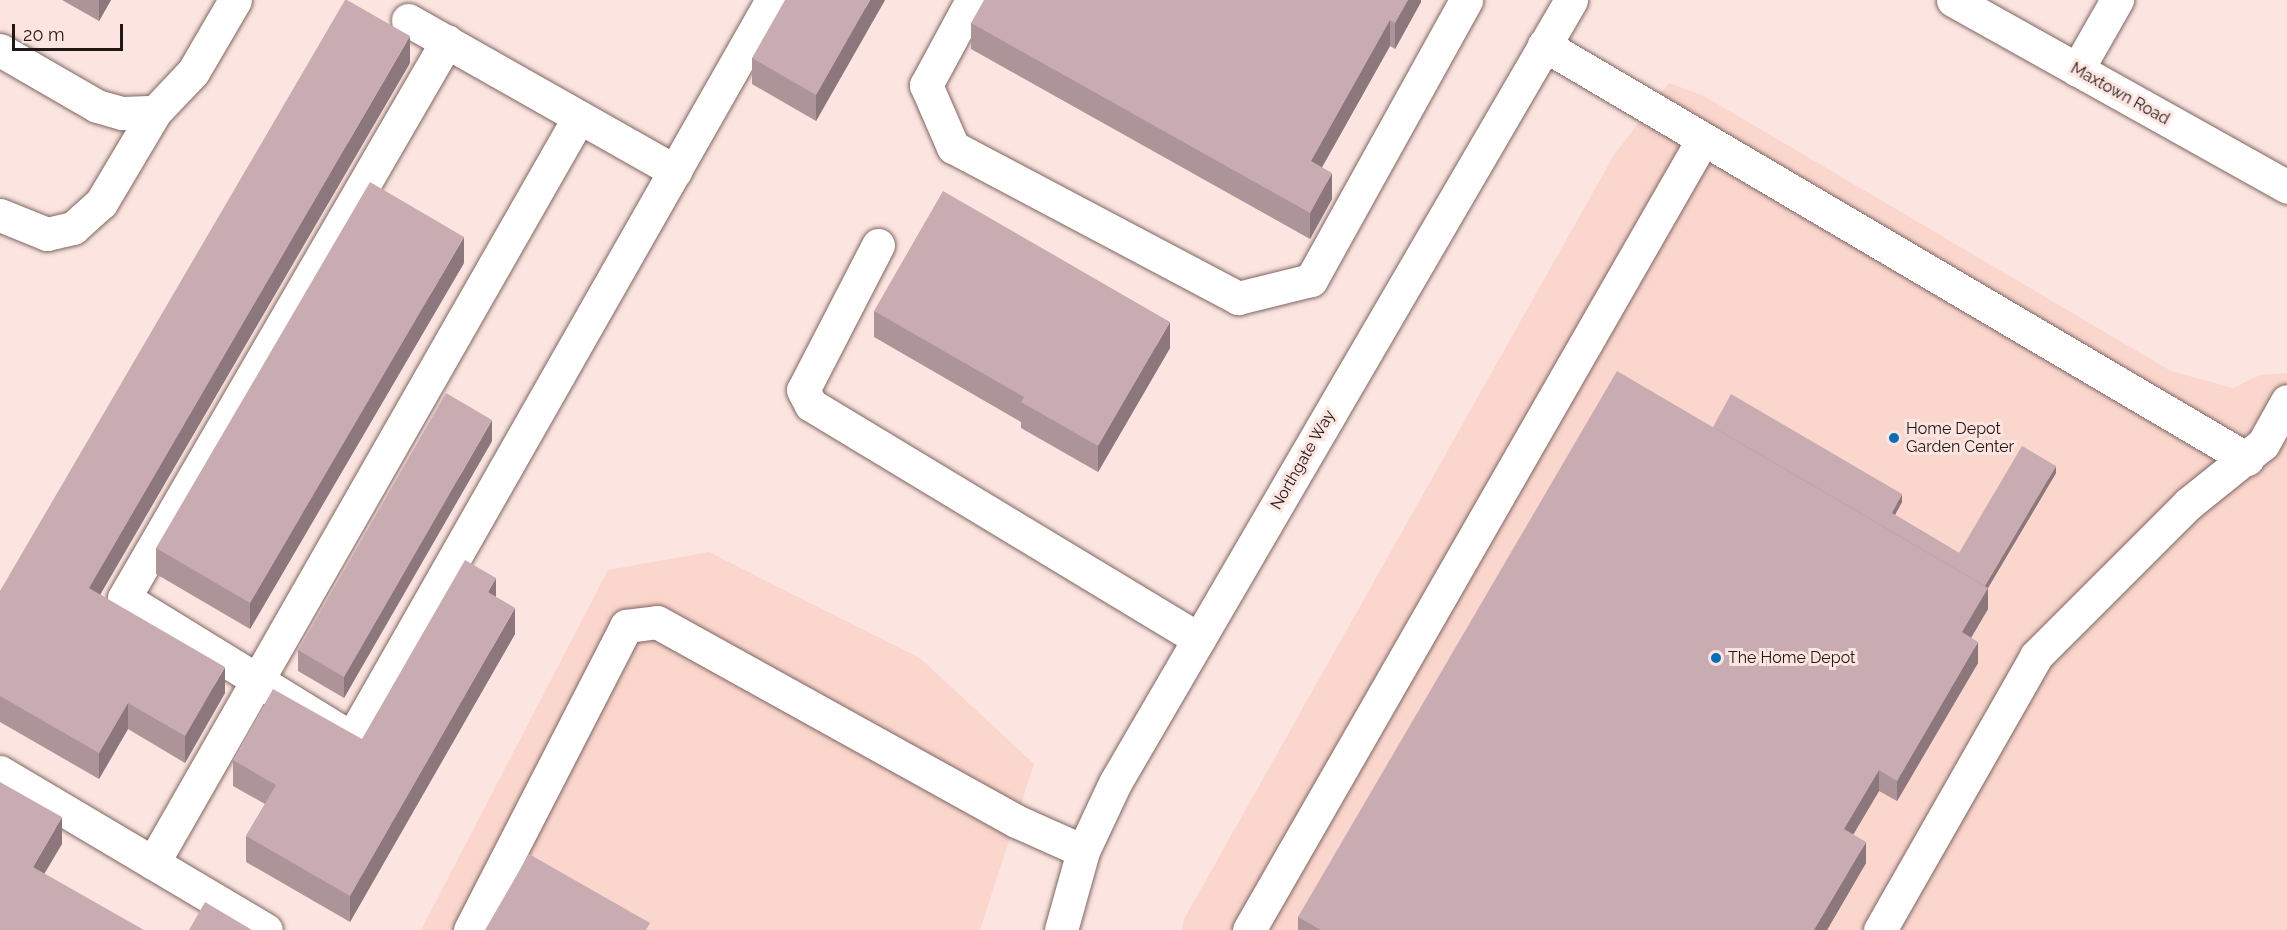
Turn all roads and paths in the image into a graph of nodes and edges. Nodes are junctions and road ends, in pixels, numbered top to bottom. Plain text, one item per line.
1 (235, 0) edge
2 (772, 0) edge
3 (972, 0) edge
4 (1466, 0) edge
5 (1571, 0) edge
6 (1953, 0) edge
7 (2117, 0) edge
8 (408, 20) dead end
9 (447, 41) junction
10 (1544, 45) junction
11 (0, 50) edge
12 (2077, 70) junction
13 (154, 112) junction
14 (579, 117) junction
15 (1703, 139) junction
16 (675, 171) junction
17 (2287, 187) edge
18 (0, 215) edge
19 (878, 245) dead end
20 (2287, 401) edge
21 (2247, 459) junction
22 (1199, 639) junction
23 (258, 680) junction
24 (0, 772) edge
25 (1083, 851) junction
26 (153, 863) junction
27 (266, 930) edge
28 (470, 930) edge
29 (1060, 930) edge
30 (1249, 930) edge
31 (1880, 930) edge

1 - 13 street
2 - 16 street
3 - 4 street
5 - 10 street, Northgate Way
6 - 12 street, Maxtown Road
7 - 12 street
8 - 9 street
9 - 14 street
9 - 23 street
10 - 15 street
10 - 22 street, Northgate Way
11 - 13 street
12 - 17 street, Maxtown Road
13 - 18 street
14 - 16 street
14 - 23 street
15 - 21 street
15 - 30 street
16 - 23 street
19 - 22 street
20 - 21 street
21 - 31 street
22 - 25 street, Northgate Way
23 - 26 street
24 - 26 street
25 - 28 street
25 - 29 street, Northgate Way
26 - 27 street

